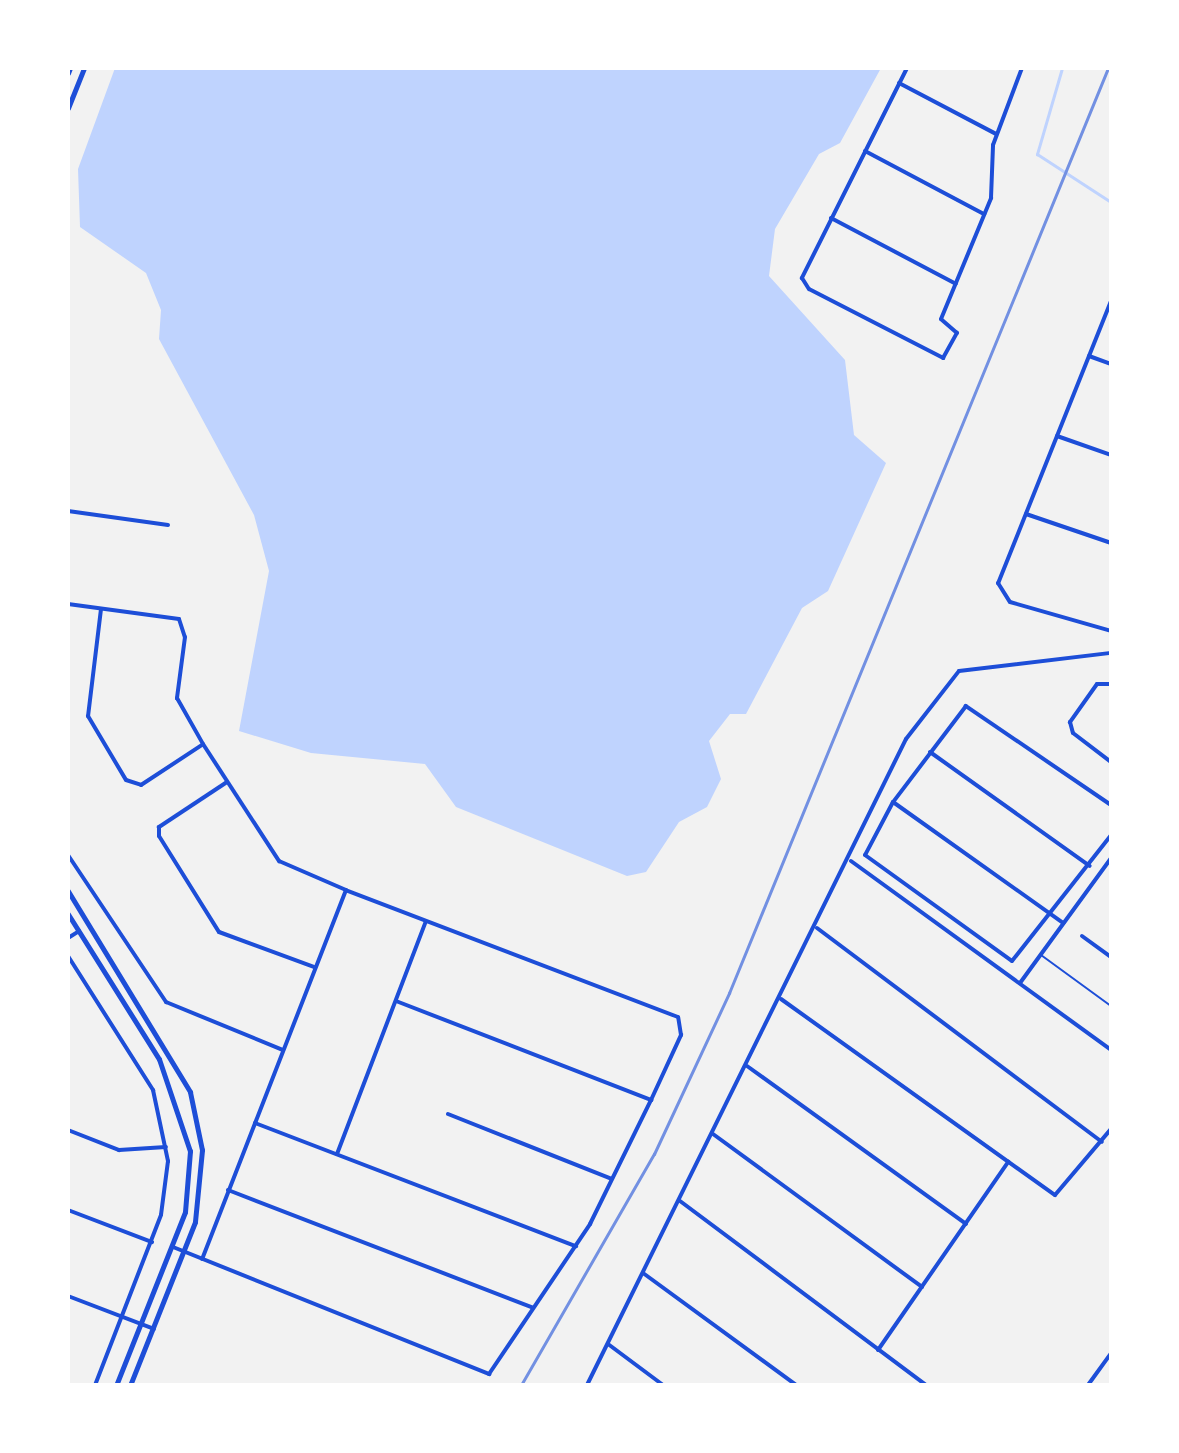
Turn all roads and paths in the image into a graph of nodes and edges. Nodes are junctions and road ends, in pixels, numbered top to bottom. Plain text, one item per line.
1 (84, 68) edge
2 (907, 68) edge
3 (1022, 68) edge
4 (899, 83) junction
5 (68, 108) edge
6 (996, 134) junction
7 (865, 151) junction
8 (984, 214) junction
9 (830, 218) junction
10 (956, 284) junction
11 (1111, 301) edge
12 (1089, 356) junction
13 (1111, 364) edge
14 (1057, 436) junction
15 (1111, 455) edge
16 (68, 511) edge
17 (1026, 513) junction
18 (168, 525) dead end
19 (1111, 543) edge
20 (68, 604) edge
21 (101, 609) junction
22 (1111, 631) edge
23 (1111, 653) edge
24 (1111, 684) edge
25 (203, 744) junction
26 (930, 752) junction
27 (1111, 762) edge
28 (227, 782) junction
29 (893, 802) junction
30 (1111, 805) edge
31 (1111, 835) edge
32 (68, 856) edge
33 (851, 861) junction
34 (1110, 861) edge
35 (1090, 866) junction
36 (346, 890) junction
37 (68, 891) edge
38 (68, 914) edge
39 (1051, 915) junction
40 (426, 921) junction
41 (1063, 923) junction
42 (817, 928) junction
43 (79, 931) junction
44 (1082, 936) dead end
45 (68, 938) edge
46 (1040, 954) junction
47 (68, 956) edge
48 (1111, 957) edge
49 (314, 967) junction
50 (1020, 983) junction
51 (781, 999) junction
52 (396, 1001) junction
53 (1111, 1006) edge
54 (283, 1050) junction
55 (1111, 1050) edge
56 (747, 1066) junction
57 (651, 1100) junction
58 (448, 1114) dead end
59 (255, 1123) junction
60 (1111, 1129) edge
61 (68, 1130) edge
62 (713, 1134) junction
63 (1102, 1142) junction
64 (166, 1147) junction
65 (337, 1154) junction
66 (1008, 1162) junction
67 (612, 1179) junction
68 (228, 1190) junction
69 (680, 1201) junction
70 (68, 1210) edge
71 (966, 1224) junction
72 (152, 1242) junction
73 (576, 1246) junction
74 (173, 1247) junction
75 (184, 1252) junction
76 (202, 1259) junction
77 (643, 1273) junction
78 (922, 1287) junction
79 (68, 1296) edge
80 (533, 1307) junction
81 (121, 1317) junction
82 (141, 1324) junction
83 (154, 1329) junction
84 (608, 1344) junction
85 (878, 1350) junction
86 (1111, 1353) edge
87 (95, 1385) edge
88 (116, 1385) edge
89 (130, 1385) edge
90 (587, 1385) edge
91 (663, 1385) edge
92 (796, 1385) edge
93 (926, 1385) edge
94 (1088, 1385) edge

1 - 5 street
2 - 4 street
3 - 6 street
4 - 6 street
4 - 7 street
6 - 8 street
7 - 8 street
7 - 9 street
8 - 10 street
9 - 10 street
9 - 10 street
11 - 12 street
12 - 13 street
12 - 14 street
14 - 15 street
14 - 17 street
16 - 18 street
17 - 19 street
17 - 22 street
20 - 21 street
21 - 25 street
21 - 25 street
23 - 33 street
24 - 27 street
25 - 28 street
26 - 29 street
26 - 30 street
26 - 35 street
28 - 36 street
28 - 49 street
29 - 39 street
29 - 39 street
31 - 35 street
32 - 54 street
33 - 42 street
33 - 50 street
34 - 41 street
35 - 39 street
36 - 40 street
36 - 49 street
37 - 75 street
38 - 43 street
39 - 41 street
40 - 52 street
40 - 57 street
41 - 46 street
42 - 51 street
42 - 63 street
43 - 45 street
43 - 74 street
44 - 48 street
46 - 50 street
46 - 53 lane
47 - 64 street
49 - 54 street
50 - 55 street
51 - 56 street
51 - 66 street
52 - 57 street
52 - 65 street
54 - 59 street
56 - 62 street
56 - 71 street
57 - 67 street
58 - 67 street
59 - 65 street
59 - 68 street
60 - 63 street
61 - 64 street
62 - 69 street
62 - 78 street
63 - 66 street
64 - 72 street
65 - 73 street
66 - 71 street
67 - 73 street
68 - 76 street
68 - 80 street
69 - 77 street
69 - 85 street
70 - 72 street
71 - 78 street
72 - 81 street
73 - 80 street
74 - 75 street
74 - 82 street
75 - 76 street
75 - 83 street
76 - 80 street
77 - 84 street
77 - 92 street
78 - 85 street
79 - 81 street
81 - 82 street
81 - 87 street
82 - 83 street
82 - 88 street
83 - 89 street
84 - 90 street
84 - 91 street
85 - 93 street
86 - 94 street

